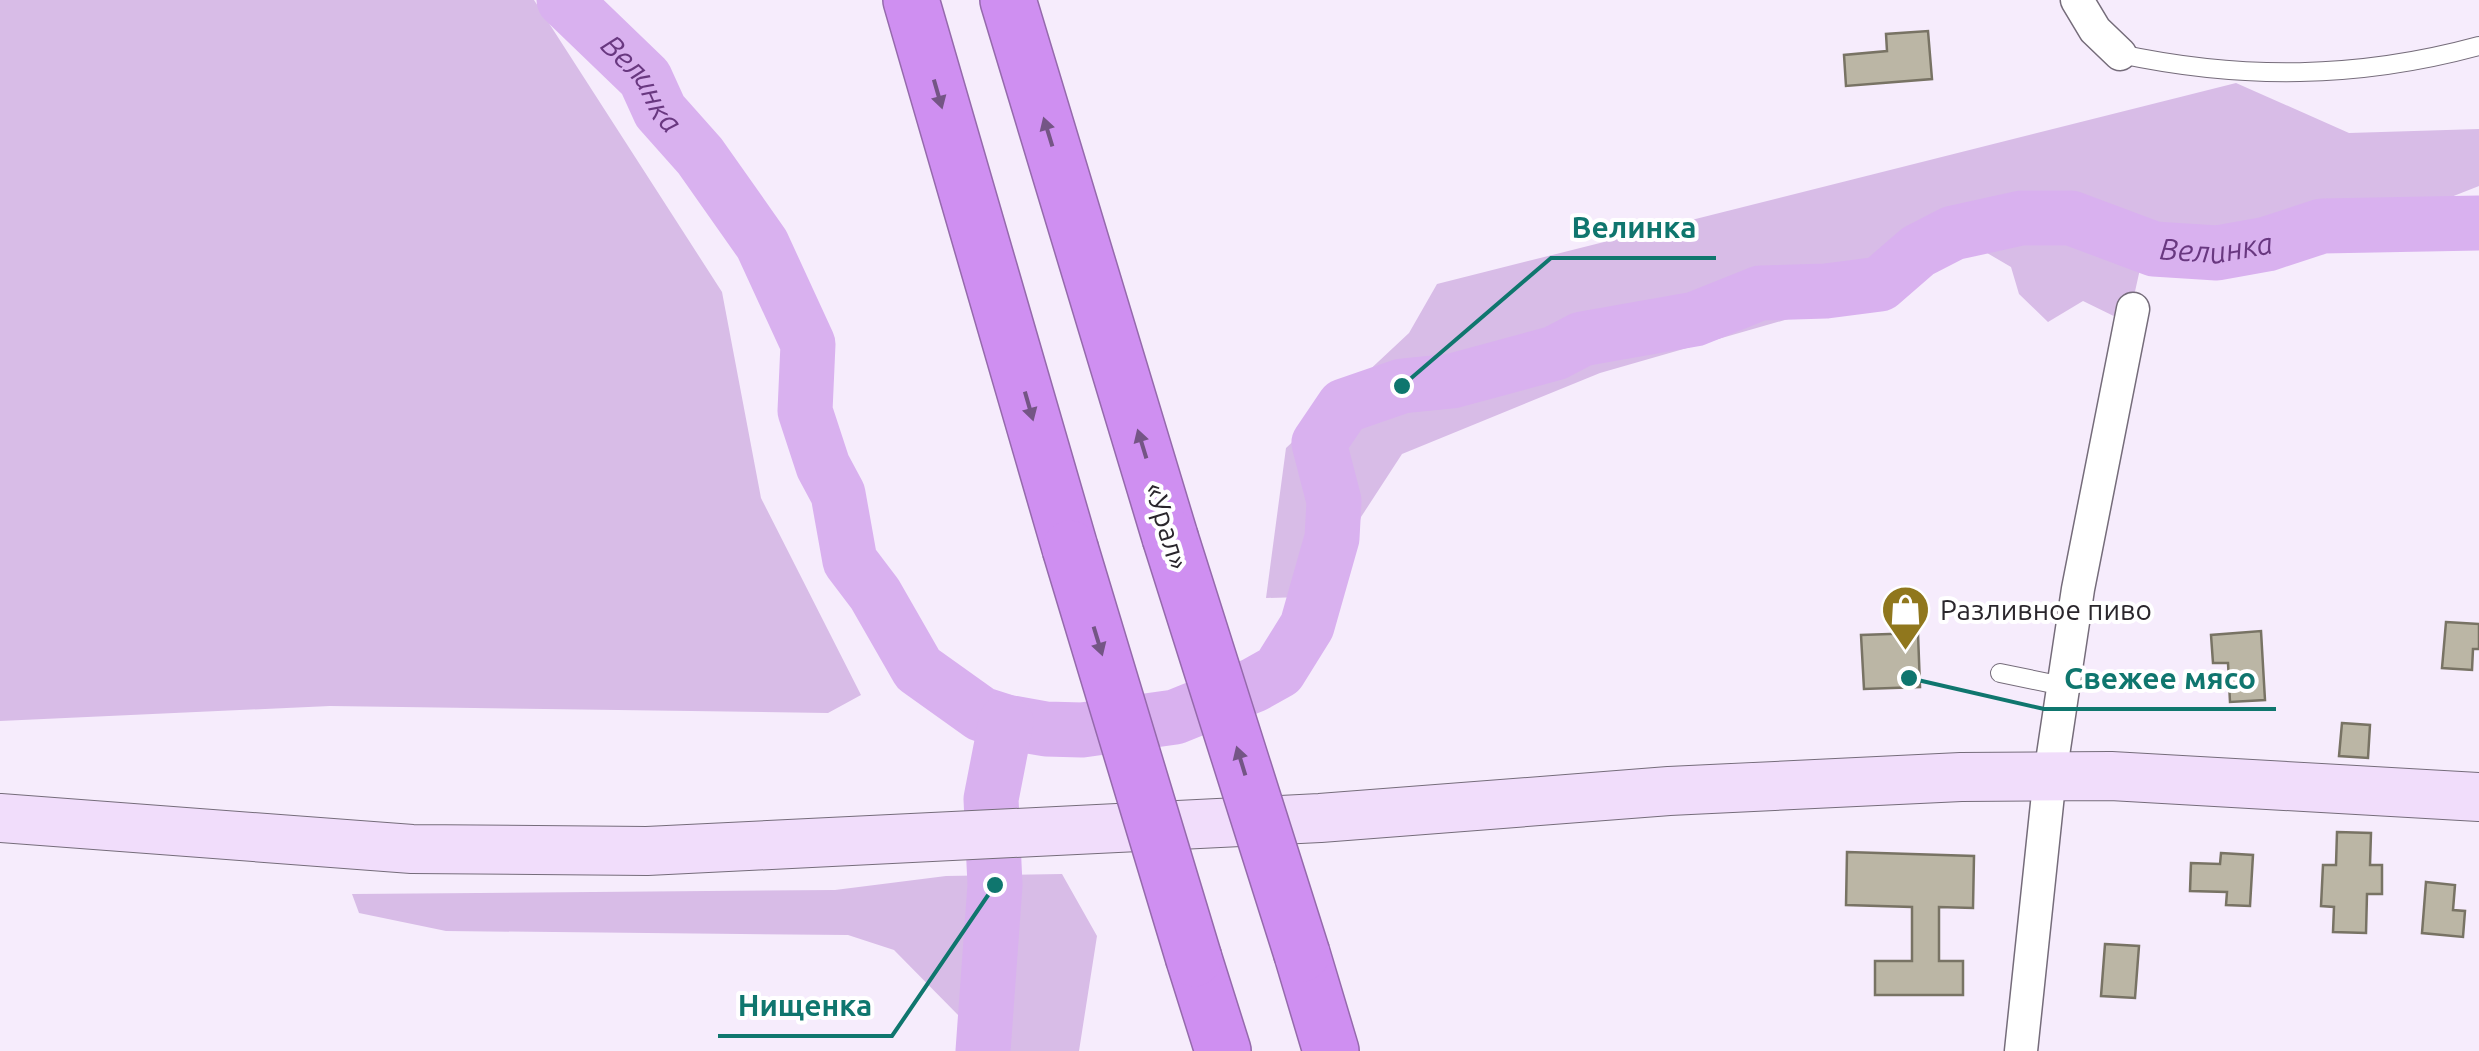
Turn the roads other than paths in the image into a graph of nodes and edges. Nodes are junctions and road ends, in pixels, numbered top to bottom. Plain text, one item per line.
1 (911, 0) edge
2 (1008, 0) edge
3 (2078, 0) edge
4 (2479, 46) edge
5 (2120, 54) joint
6 (2133, 309) dead end
7 (2000, 674) dead end
8 (2063, 686) junction
9 (2050, 775) junction
10 (2479, 797) edge
11 (0, 818) edge
12 (1223, 1051) edge
13 (1331, 1051) edge
14 (2021, 1051) edge

1 -> 12 highway, bridge
13 -> 2 highway, «Урал», bridge
3 - 5 street
4 - 5 lane
6 - 8 street
7 - 8 lane
8 - 9 street
9 - 10 street
9 - 11 street
9 - 14 street

